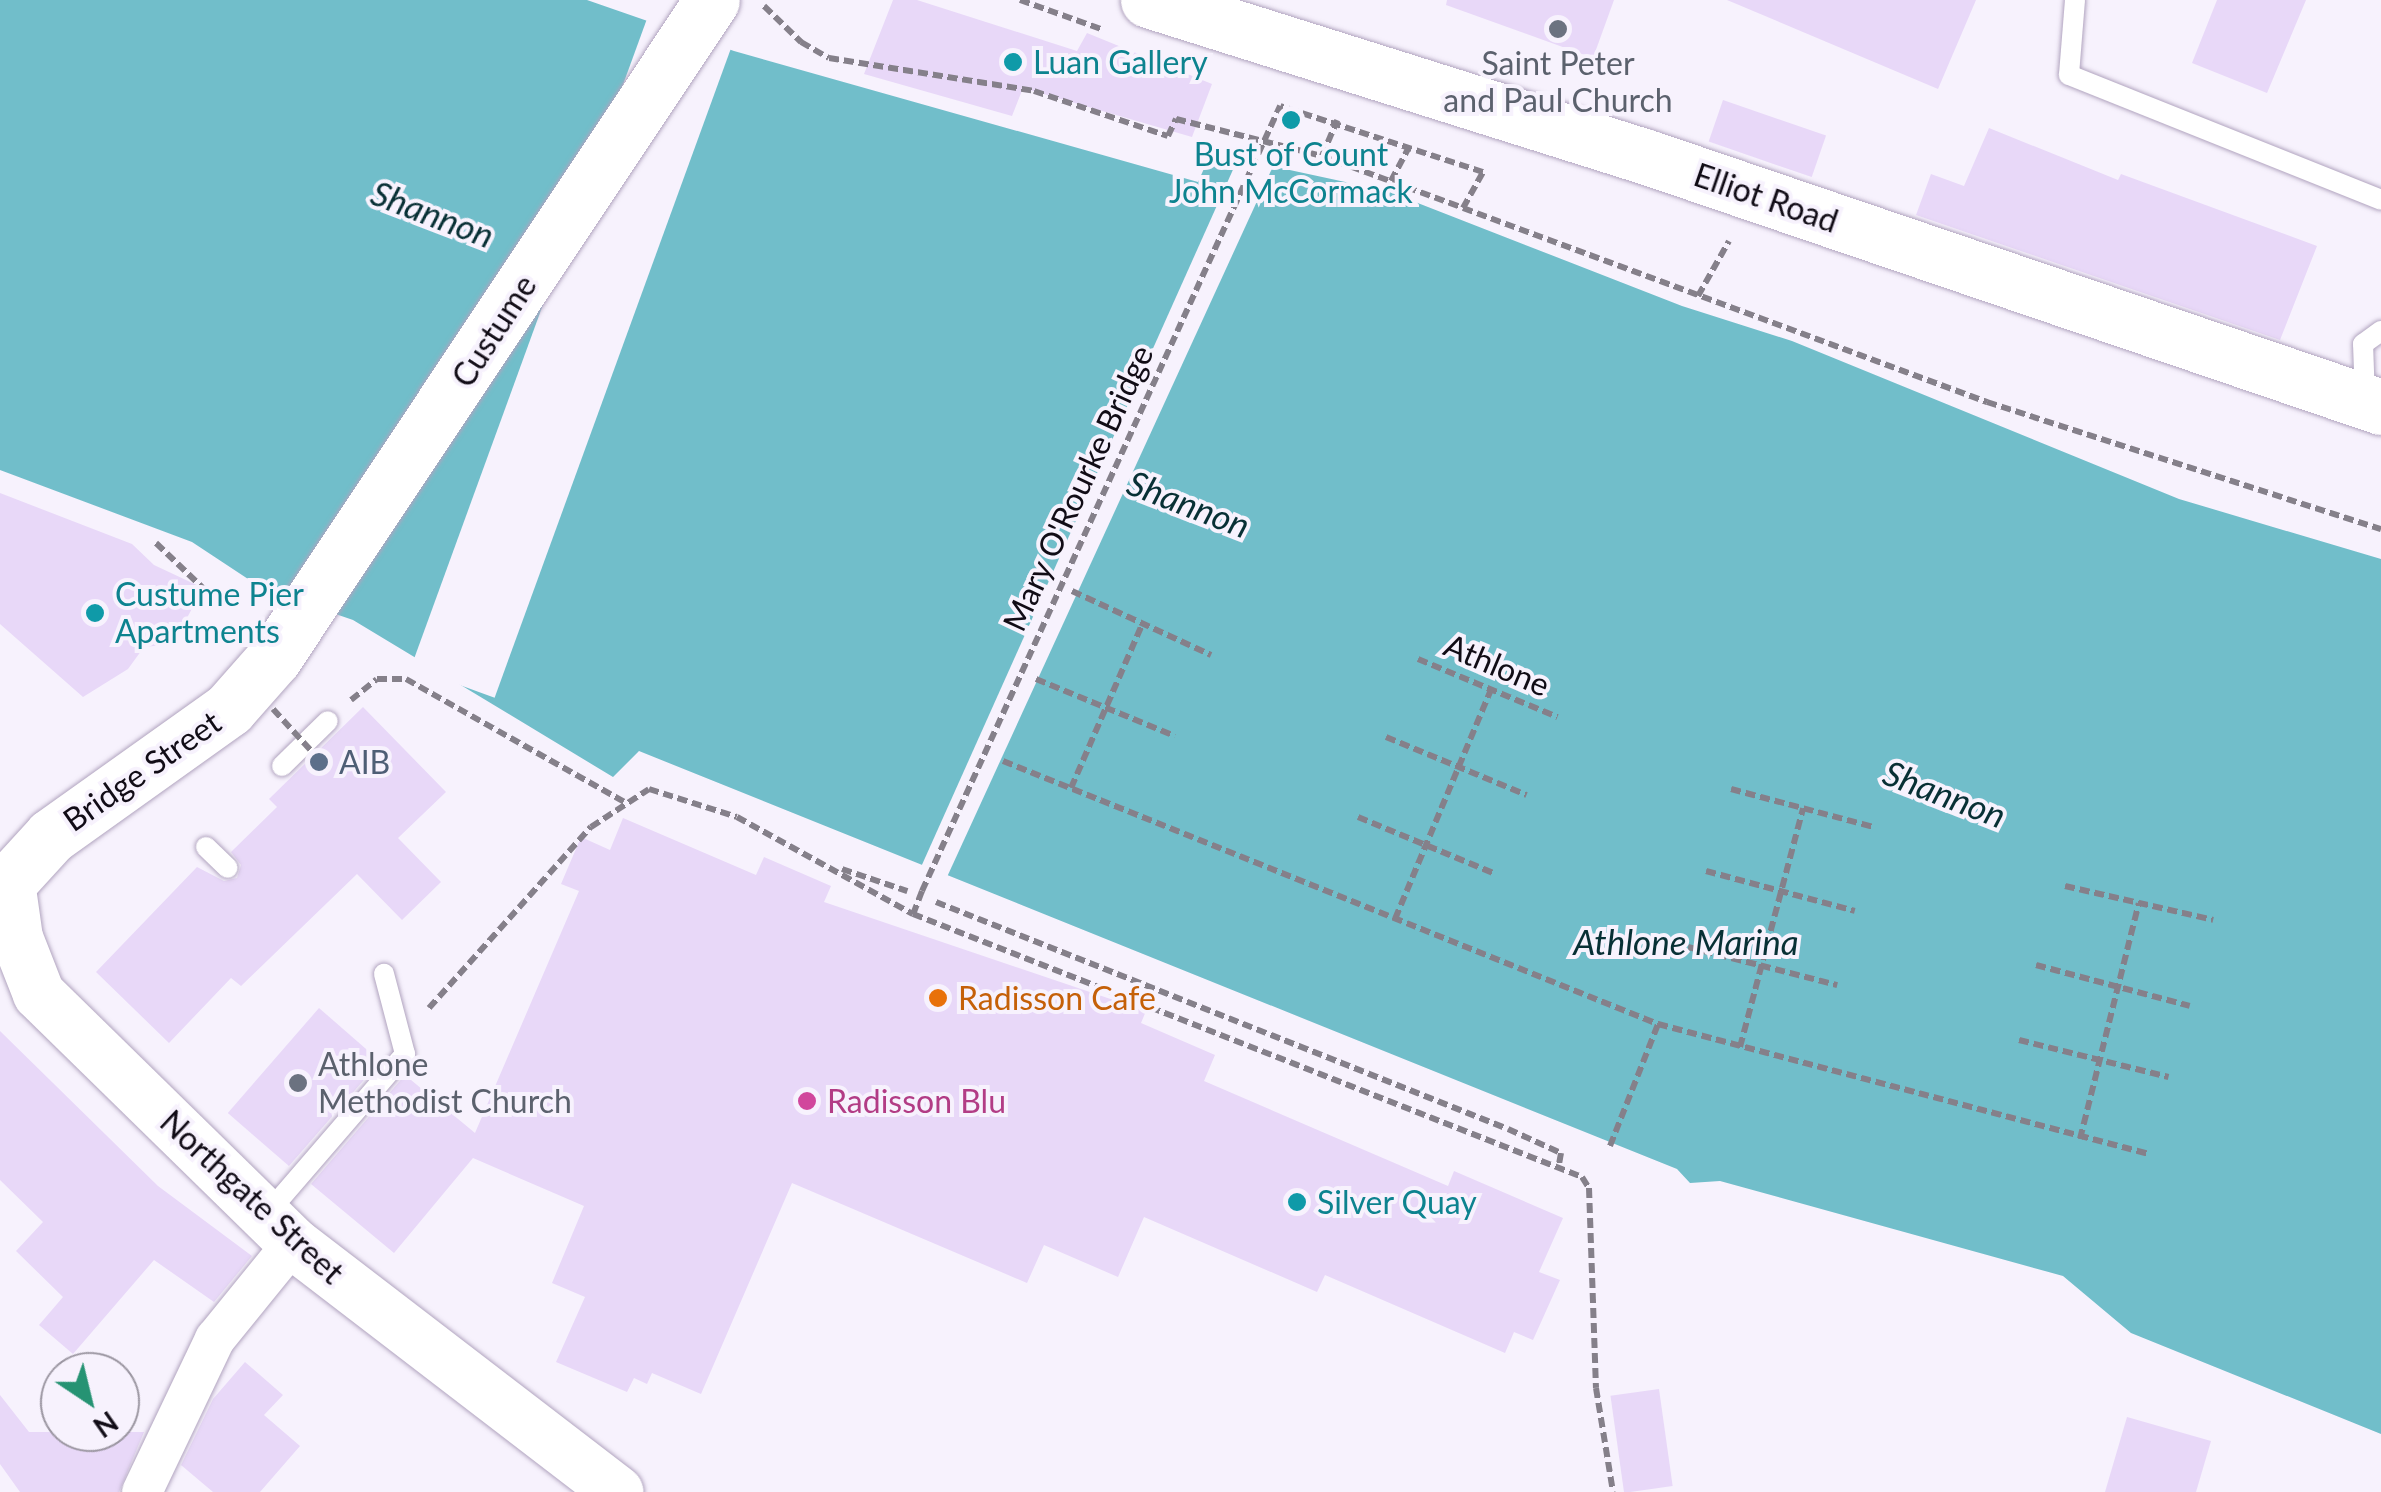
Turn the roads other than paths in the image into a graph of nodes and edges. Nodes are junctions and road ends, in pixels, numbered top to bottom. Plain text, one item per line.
1 (1148, 0) edge
2 (2075, 0) edge
3 (727, 1) edge
4 (2381, 200) edge
5 (2381, 331) edge
6 (2373, 404) edge
7 (274, 684) joint
8 (335, 715) road end
9 (282, 766) dead end
10 (206, 847) dead end
11 (228, 868) dead end
12 (5, 881) edge
13 (384, 974) dead end
14 (279, 1230) junction
15 (142, 1492) edge
16 (618, 1492) edge

1 - 6 main road, Elliot Road
2 - 4 lane
3 - 7 main road, Custume
5 - 6 lane
7 - 12 main road, Bridge Street
8 - 9 lane
10 - 11 lane
12 - 14 street, Northgate Street
13 - 14 lane
14 - 15 street
14 - 16 street, Northgate Street

